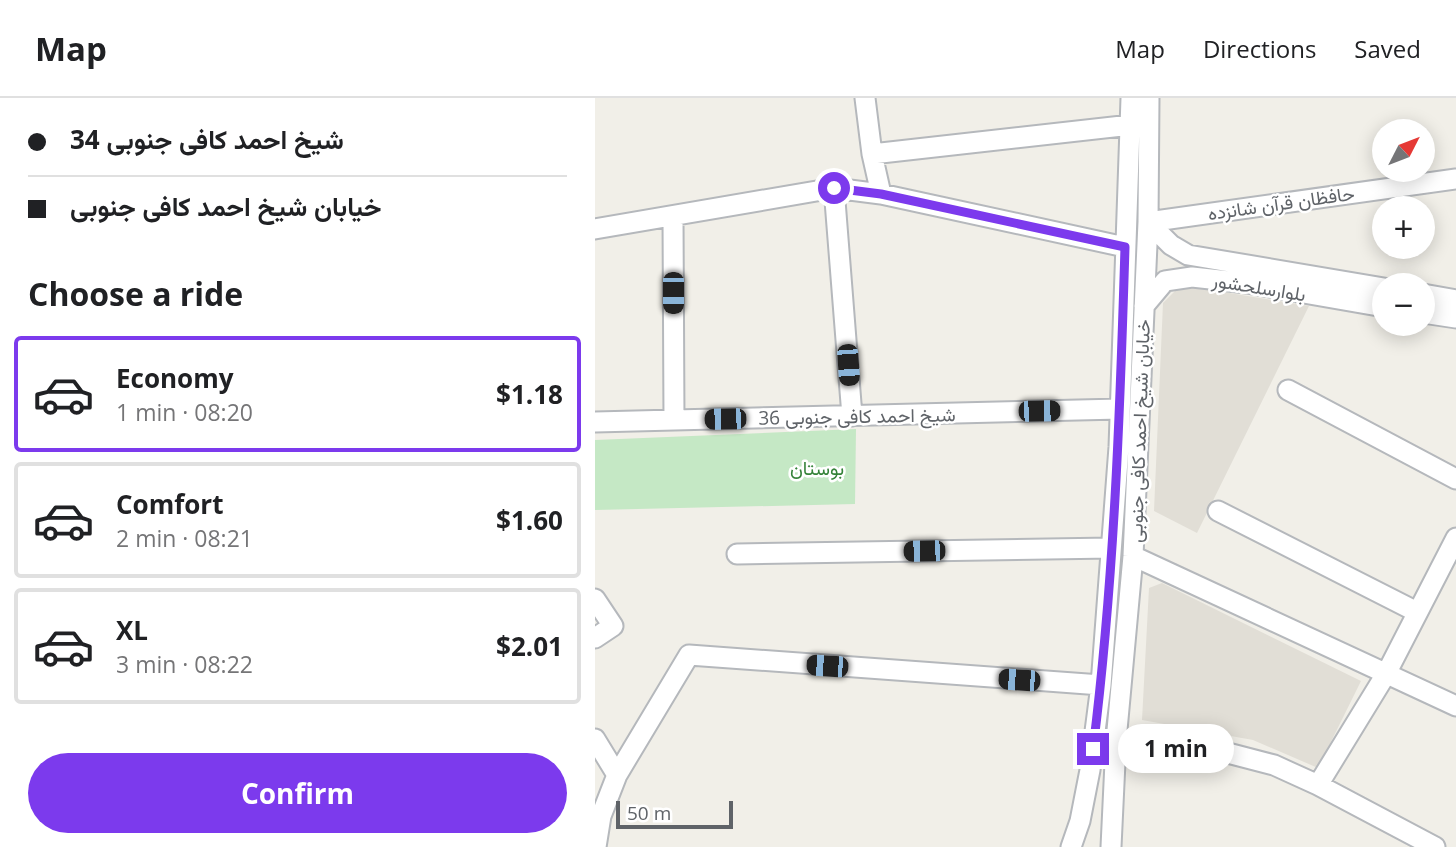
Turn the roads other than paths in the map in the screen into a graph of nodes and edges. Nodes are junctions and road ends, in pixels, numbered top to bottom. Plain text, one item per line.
1 (865, 98) edge
2 (1132, 98) edge
3 (1149, 98) edge
4 (1131, 125) junction
5 (872, 154) junction
6 (1456, 178) edge
7 (834, 188) junction
8 (881, 194) junction
9 (673, 217) junction
10 (1148, 222) junction
11 (595, 229) edge
12 (1125, 247) junction
13 (1234, 272) junction
14 (1372, 287) edge
15 (1435, 296) edge
16 (1456, 300) edge
17 (1372, 304) edge
18 (1144, 306) junction
19 (1435, 315) edge
20 (1456, 318) edge
21 (1287, 390) dead end
22 (1119, 409) junction
23 (852, 416) junction
24 (674, 420) junction
25 (595, 422) edge
26 (1456, 479) edge
27 (1218, 511) dead end
28 (1454, 547) edge
29 (1111, 548) junction
30 (737, 554) dead end
31 (1133, 556) junction
32 (595, 599) edge
33 (1417, 612) junction
34 (595, 638) edge
35 (1386, 674) junction
36 (1101, 685) junction
37 (1456, 706) edge
38 (595, 739) edge
39 (1116, 741) junction
40 (617, 775) junction
41 (1318, 785) junction
42 (596, 847) edge
43 (1072, 847) edge
44 (1111, 847) edge
45 (1435, 847) edge

1 - 5 street
2 - 4 street, خیابان شیخ احمد کافی جنوبی
3 - 10 street, خیابان شیخ احمد کافی جنوبی
4 - 5 street
4 - 12 street, خیابان شیخ احمد کافی جنوبی
5 - 8 street
6 - 10 street, حافظان قرآن شانزده
7 - 8 street
7 - 9 street
7 - 23 street
8 - 12 street
9 - 11 street
9 - 24 street
10 - 13 street, بلوارسلحشور
10 - 18 street, خیابان شیخ احمد کافی جنوبی
12 - 22 street, خیابان شیخ احمد کافی جنوبی
13 - 14 street, بلوارسلحشور
13 - 17 street, بلوارسلحشور
13 - 18 street, بلوارسلحشور
15 - 16 street
18 - 31 street, خیابان شیخ احمد کافی جنوبی
19 - 20 street
21 - 26 street
22 - 23 street, شیخ احمد کافی جنوبی 36
22 - 29 street, خیابان شیخ احمد کافی جنوبی
23 - 24 street, شیخ احمد کافی جنوبی 36
24 - 25 street, شیخ احمد کافی جنوبی 36
27 - 33 street
28 - 33 street
29 - 30 street
29 - 36 street, خیابان شیخ احمد کافی جنوبی
31 - 35 street
31 - 39 street, خیابان شیخ احمد کافی جنوبی
32 - 34 street
33 - 35 street
35 - 37 street
35 - 41 street
36 - 40 street
36 - 43 street, خیابان شیخ احمد کافی جنوبی
38 - 40 street
39 - 41 street
39 - 44 street, خیابان شیخ احمد کافی جنوبی
40 - 42 street
41 - 45 street

